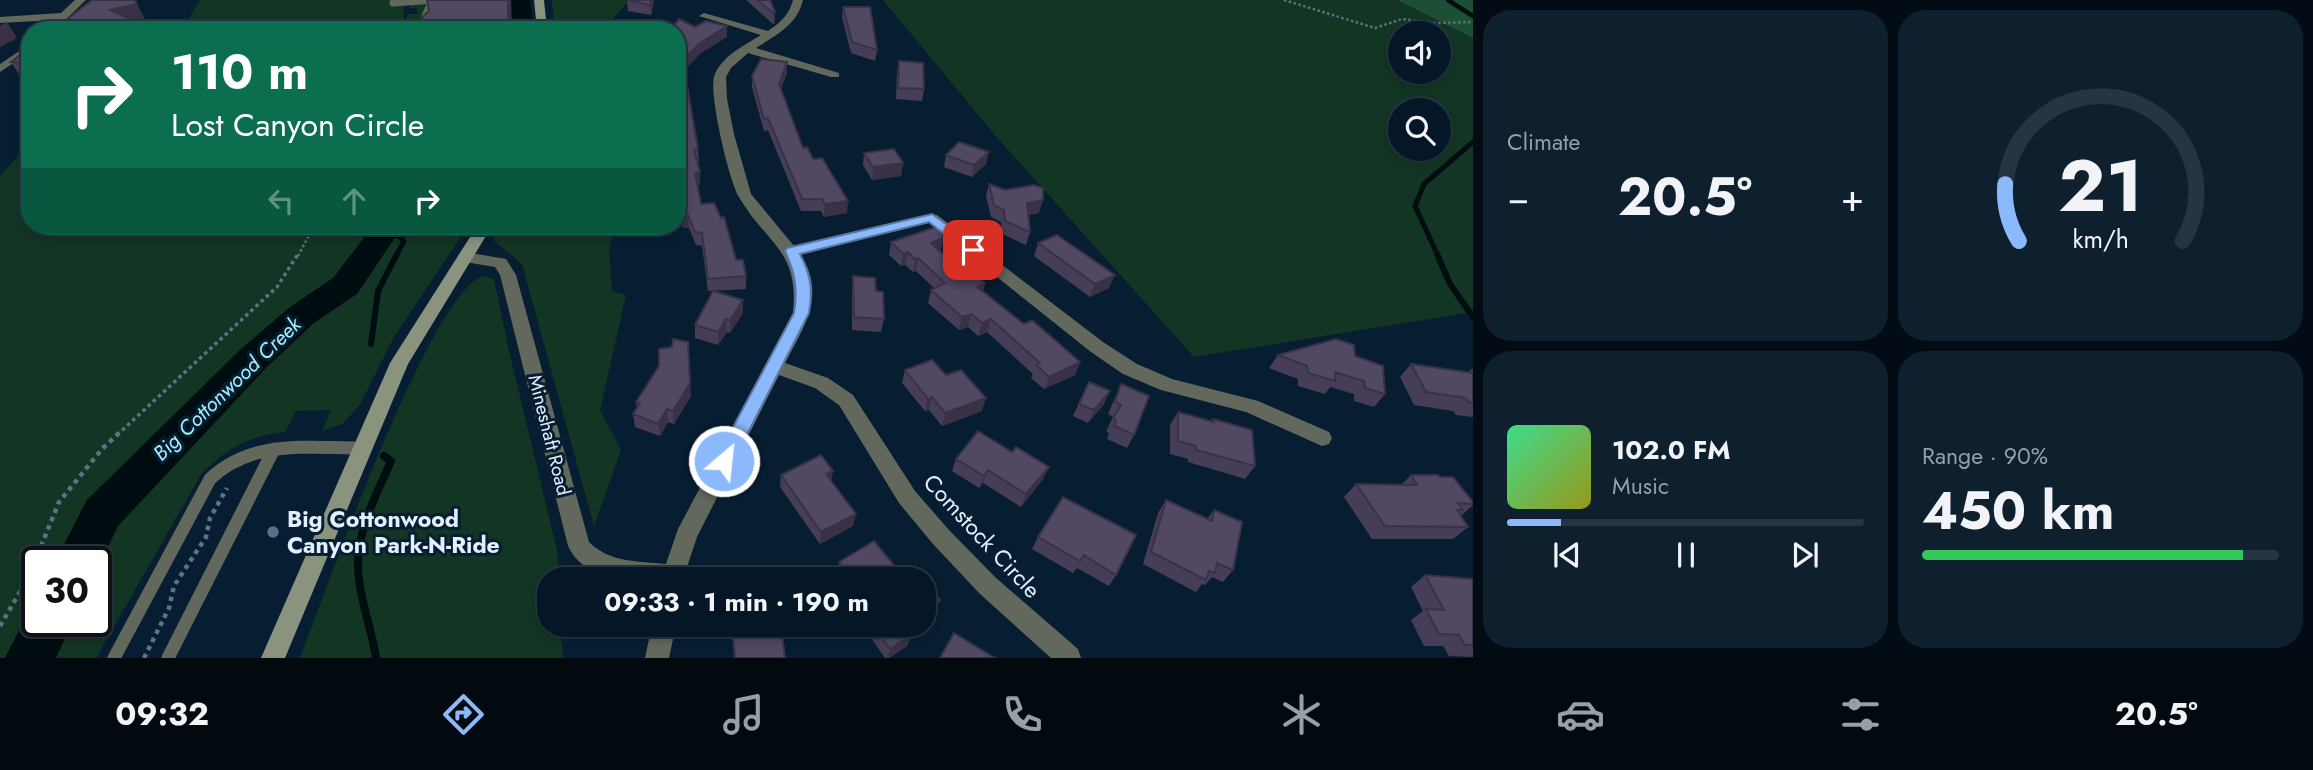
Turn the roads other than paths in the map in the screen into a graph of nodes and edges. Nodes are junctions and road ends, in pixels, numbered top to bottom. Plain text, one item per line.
1 (81, 0) edge
2 (540, 0) edge
3 (798, 0) edge
4 (434, 1) edge
5 (393, 3) dead end
6 (64, 16) junction
7 (704, 16) dead end
8 (0, 20) edge
9 (58, 21) edge
10 (426, 21) edge
11 (541, 21) edge
12 (769, 34) junction
13 (747, 50) junction
14 (21, 54) edge
15 (0, 69) edge
16 (835, 75) dead end
17 (478, 235) edge
18 (792, 251) junction
19 (465, 257) junction
20 (774, 367) junction
21 (1322, 438) dead end
22 (361, 448) junction
23 (274, 449) junction
24 (615, 567) edge
25 (676, 567) edge
26 (661, 637) edge
27 (114, 658) edge
28 (168, 658) edge
29 (273, 658) edge
30 (657, 658) edge
31 (1069, 658) edge

1 - 6 street
2 - 11 main road
3 - 12 street
4 - 5 lane
4 - 10 lane
6 - 8 street
6 - 9 street
7 - 12 street
12 - 13 street
13 - 16 street
13 - 18 street
14 - 15 street
17 - 19 main road
18 - 20 street
18 - 21 street
19 - 22 main road
19 - 24 street, Mineshaft Road
20 - 25 street
20 - 31 street, Comstock Circle
22 - 23 lane
22 - 29 main road
23 - 27 lane
23 - 28 lane
26 - 30 street

